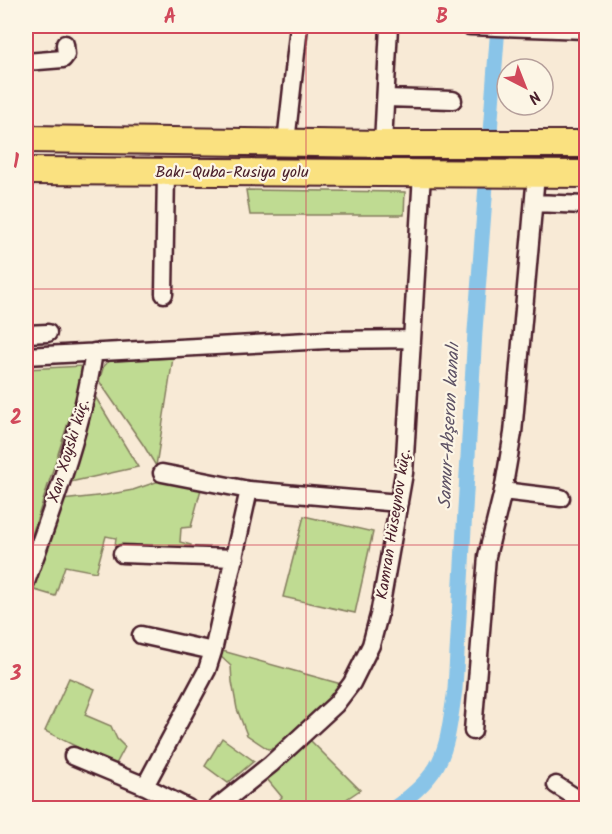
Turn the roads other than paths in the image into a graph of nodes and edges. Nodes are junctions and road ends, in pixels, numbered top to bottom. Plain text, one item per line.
1 (299, 26) edge
2 (389, 26) edge
3 (470, 26) edge
4 (478, 26) edge
5 (586, 30) edge
6 (65, 44) dead end
7 (26, 62) edge
8 (386, 98) junction
9 (453, 100) dead end
10 (26, 139) edge
11 (286, 142) junction
12 (384, 144) junction
13 (586, 144) edge
14 (26, 171) edge
15 (166, 172) junction
16 (431, 174) junction
17 (586, 174) edge
18 (530, 175) junction
19 (534, 203) junction
20 (586, 205) edge
21 (164, 294) dead end
22 (48, 333) dead end
23 (26, 334) edge
24 (412, 339) junction
25 (94, 352) junction
26 (26, 356) edge
27 (162, 473) dead end
28 (249, 490) junction
29 (503, 491) junction
30 (561, 498) dead end
31 (399, 503) junction
32 (31, 550) edge
33 (122, 554) dead end
34 (235, 558) junction
35 (26, 582) edge
36 (141, 635) dead end
37 (213, 651) junction
38 (473, 731) dead end
39 (73, 756) dead end
40 (556, 785) dead end
41 (145, 786) junction
42 (586, 804) edge
43 (188, 808) edge
44 (216, 808) edge

1 - 11 street
2 - 8 street
3 - 4 street
4 - 5 street
6 - 7 street
8 - 9 street
8 - 12 street
10 - 11 highway, Bakı-Quba-Rusiya yolu
11 - 12 highway, Bakı-Quba-Rusiya yolu
12 - 13 highway, Bakı-Quba-Rusiya yolu
14 - 15 highway, Bakı-Quba-Rusiya yolu
15 - 16 highway, Bakı-Quba-Rusiya yolu
15 - 21 street
16 - 18 highway, Bakı-Quba-Rusiya yolu
16 - 24 street, Kamran Hüseynov küç.
17 - 18 highway
18 - 19 street
19 - 20 street
19 - 29 street
22 - 23 street
24 - 25 street
24 - 31 street, Kamran Hüseynov küç.
25 - 26 street
25 - 32 street, Xan Xoyski küç.
27 - 28 street
28 - 31 street
28 - 34 street
29 - 30 street
29 - 38 street
31 - 44 street, Kamran Hüseynov küç.
32 - 35 street, Xan Xoyski küç.
33 - 34 street
34 - 37 street
36 - 37 street
37 - 41 street
39 - 41 street
40 - 42 street
41 - 43 street

